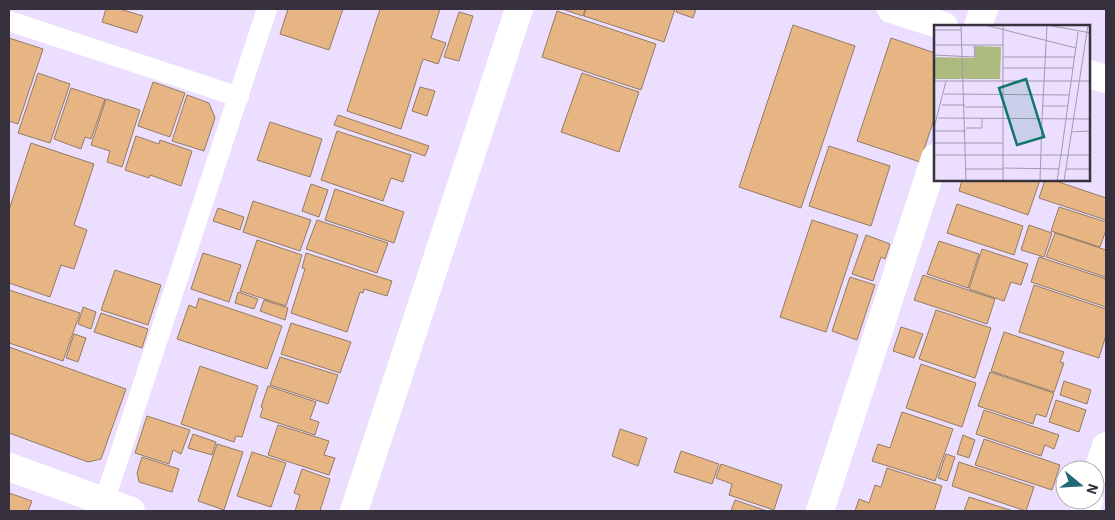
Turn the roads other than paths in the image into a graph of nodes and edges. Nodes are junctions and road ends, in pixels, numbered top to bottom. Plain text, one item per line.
1 (267, 9) edge
2 (519, 9) edge
3 (891, 9) edge
4 (984, 9) edge
5 (9, 21) edge
6 (941, 25) edge
7 (978, 25) edge
8 (1090, 74) edge
9 (1106, 79) edge
10 (239, 97) junction
11 (934, 161) edge
12 (1106, 446) edge
13 (1101, 460) edge
14 (9, 467) edge
15 (104, 502) junction
16 (131, 511) edge
17 (354, 511) edge
18 (820, 511) edge

1 - 10 lane
2 - 17 street
3 - 6 street
4 - 7 street
5 - 10 lane
8 - 9 street
10 - 15 lane
11 - 18 street
12 - 13 street
14 - 15 street
15 - 16 street

